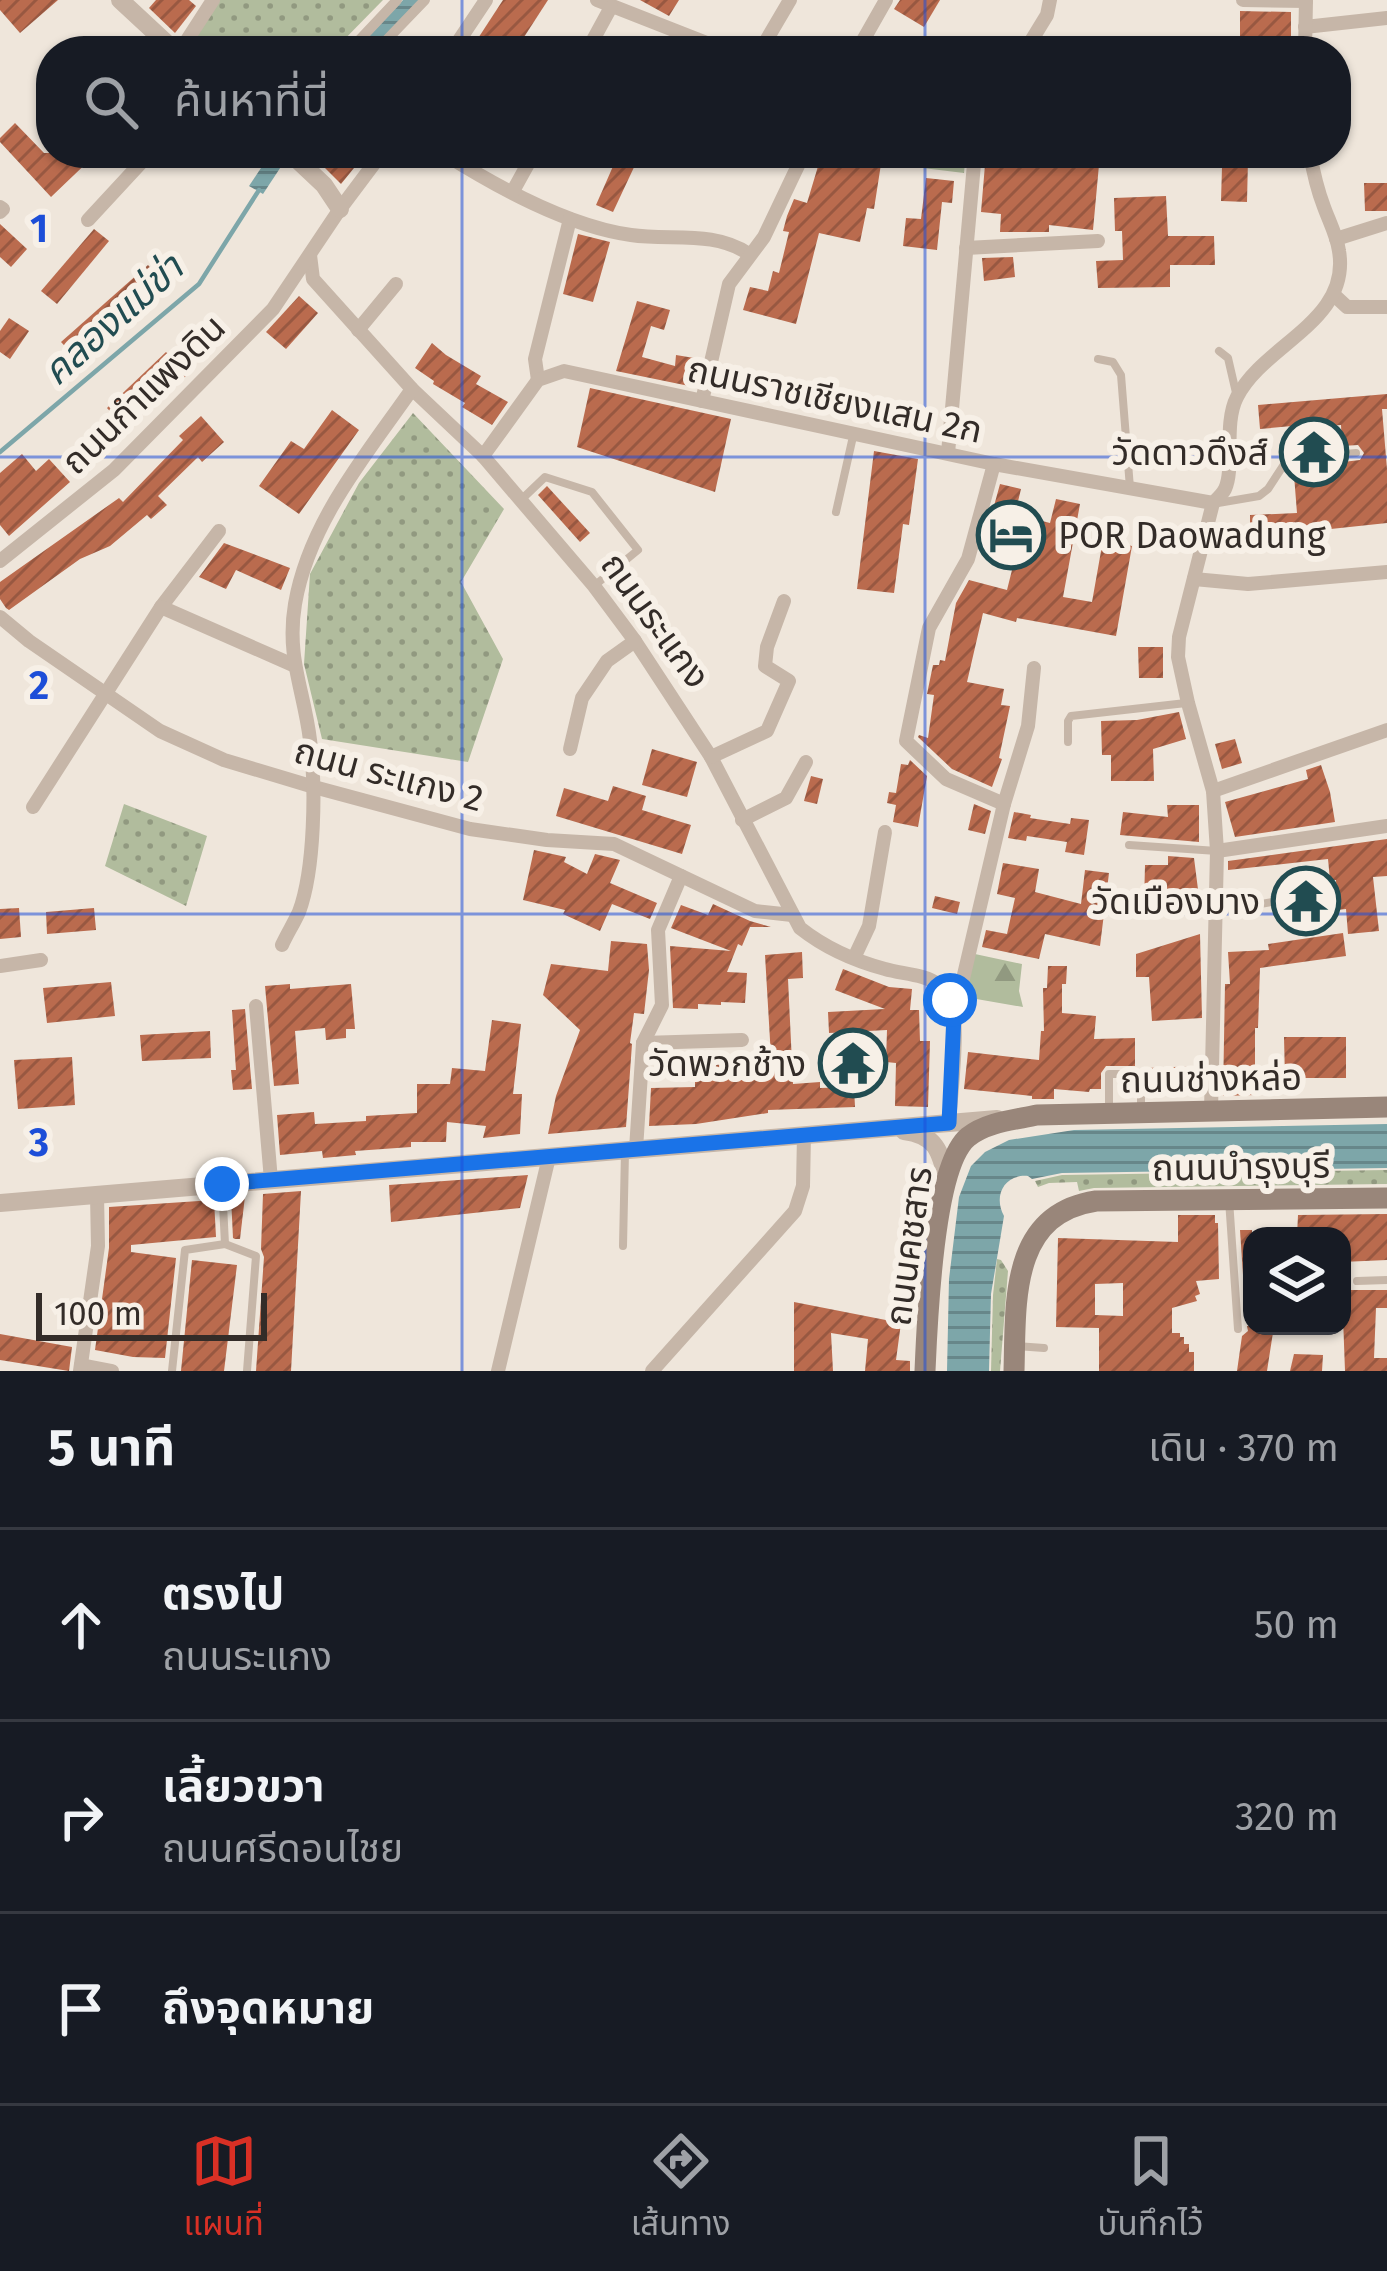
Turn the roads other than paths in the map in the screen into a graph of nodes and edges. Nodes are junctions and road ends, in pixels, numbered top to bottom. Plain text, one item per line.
1 (120, 0) edge
2 (213, 0) edge
3 (398, 0) edge
4 (424, 0) edge
5 (486, 0) edge
6 (641, 0) edge
7 (790, 0) edge
8 (886, 0) edge
9 (1050, 0) edge
10 (1243, 0) edge
11 (1306, 0) edge
12 (604, 3) edge
13 (631, 14) junction
14 (1387, 18) edge
15 (1305, 27) junction
16 (161, 36) edge
17 (188, 36) edge
18 (364, 36) edge
19 (390, 36) edge
20 (462, 36) edge
21 (592, 36) edge
22 (688, 36) edge
23 (769, 36) edge
24 (866, 36) edge
25 (1034, 36) edge
26 (1305, 36) edge
27 (136, 168) edge
28 (307, 168) edge
29 (371, 168) edge
30 (471, 168) edge
31 (526, 168) edge
32 (797, 168) edge
33 (974, 168) edge
34 (1314, 168) edge
35 (513, 191) junction
36 (340, 209) junction
37 (570, 219) junction
38 (88, 220) dead end
39 (1387, 223) edge
40 (1336, 239) junction
41 (1098, 241) dead end
42 (966, 248) junction
43 (748, 254) junction
44 (310, 255) junction
45 (396, 284) dead end
46 (1334, 295) junction
47 (1387, 307) edge
48 (358, 330) junction
49 (1219, 351) dead end
50 (1098, 359) dead end
51 (538, 380) junction
52 (412, 389) junction
53 (1237, 397) junction
54 (702, 401) junction
55 (854, 432) junction
56 (948, 453) junction
57 (1355, 453) dead end
58 (484, 456) junction
59 (994, 464) junction
60 (1130, 490) junction
61 (521, 500) junction
62 (1213, 503) junction
63 (836, 512) dead end
64 (219, 531) dead end
65 (0, 561) edge
66 (1387, 572) edge
67 (1194, 579) junction
68 (594, 586) junction
69 (784, 601) dead end
70 (161, 608) junction
71 (0, 617) edge
72 (634, 641) junction
73 (293, 665) junction
74 (1034, 668) dead end
75 (108, 693) junction
76 (1188, 703) junction
77 (1387, 730) edge
78 (1068, 742) dead end
79 (570, 749) dead end
80 (711, 757) junction
81 (806, 762) dead end
82 (314, 787) junction
83 (1214, 791) junction
84 (1004, 804) junction
85 (33, 807) dead end
86 (742, 820) junction
87 (1387, 826) edge
88 (885, 832) dead end
89 (1129, 845) dead end
90 (1217, 851) junction
91 (681, 876) junction
92 (1317, 895) dead end
93 (1216, 912) junction
94 (792, 915) junction
95 (282, 945) dead end
96 (854, 958) junction
97 (41, 960) dead end
98 (0, 966) edge
99 (256, 1006) dead end
100 (954, 1015) junction
101 (742, 1040) dead end
102 (643, 1043) junction
103 (1387, 1107) edge
104 (1211, 1111) junction
105 (1141, 1113) junction
106 (1108, 1114) junction
107 (1037, 1115) junction
108 (949, 1123) junction
109 (888, 1129) junction
110 (804, 1135) junction
111 (631, 1150) junction
112 (549, 1156) junction
113 (947, 1179) junction
114 (271, 1180) junction
115 (222, 1184) junction
116 (97, 1195) junction
117 (1387, 1198) edge
118 (1229, 1199) junction
119 (0, 1203) edge
120 (225, 1244) junction
121 (623, 1246) dead end
122 (1387, 1280) edge
123 (1358, 1281) dead end
124 (1238, 1329) dead end
125 (1015, 1346) junction
126 (1044, 1348) dead end
127 (81, 1368) edge
128 (112, 1371) edge
129 (172, 1371) edge
130 (247, 1371) edge
131 (498, 1371) edge
132 (652, 1371) edge
133 (925, 1371) edge
134 (1014, 1371) edge

1 - 16 street
2 - 17 street
3 - 18 street
4 - 19 street
5 - 20 street
6 - 13 street
7 - 23 street
8 - 24 street
9 - 25 street
10 - 11 street
11 - 15 street
12 - 13 street
12 - 21 street
13 - 22 street
14 - 15 street
15 - 26 street
27 - 38 street
28 - 36 street
29 - 36 street
30 - 35 street
31 - 35 street
32 - 43 street
33 - 42 street
34 - 40 street
35 - 37 street
36 - 44 street
37 - 43 street
37 - 51 street
39 - 40 street
40 - 46 street
41 - 42 street
42 - 56 street
43 - 54 street
44 - 48 street, ถนนระแกง
44 - 65 street, ถนนกำแพงดิน
45 - 48 street
46 - 47 street
46 - 53 street
48 - 52 street, ถนนระแกง
49 - 53 lane
50 - 60 lane
51 - 54 street, ถนนราชเชียงแสน 2ก
51 - 58 street
52 - 58 street, ถนนระแกง
52 - 73 street
53 - 62 street
54 - 55 street, ถนนราชเชียงแสน 2ก
55 - 56 street, ถนนราชเชียงแสน 2ก
55 - 63 lane
56 - 59 street, ถนนราชเชียงแสน 2ก
57 - 62 lane
58 - 61 street, ถนนระแกง
59 - 60 street, ถนนราชเชียงแสน 2ก
59 - 84 street
60 - 62 street, ถนนราชเชียงแสน 2ก
61 - 68 street, ถนนระแกง
61 - 68 lane
62 - 67 street
64 - 70 street
66 - 67 street
67 - 76 street
68 - 72 street, ถนนระแกง
69 - 80 street
70 - 73 street
70 - 75 street
71 - 75 street, ถนน ระแกง 2
72 - 79 street
72 - 80 street, ถนนระแกง
73 - 82 street
74 - 84 street
75 - 82 street, ถนน ระแกง 2
75 - 85 street
76 - 78 lane
76 - 83 street
77 - 83 street
80 - 86 street, ถนนระแกง
81 - 86 street
82 - 91 street, ถนน ระแกง 2
82 - 95 street
83 - 90 street
84 - 100 street
86 - 94 street, ถนนระแกง
87 - 90 street
88 - 96 street
89 - 90 lane
90 - 93 street
91 - 94 street, ถนน ระแกง 2
91 - 102 street
92 - 93 lane
93 - 104 street
94 - 96 street, ถนนระแกง
96 - 100 street, ถนนระแกง
97 - 98 street
99 - 114 street
100 - 108 street
101 - 102 street
102 - 111 street
103 - 104 main road, ถนนช่างหล่อ
104 - 105 main road, ถนนช่างหล่อ
105 - 106 main road, ถนนช่างหล่อ
105 - 106 lane
106 - 107 main road, ถนนช่างหล่อ
107 - 108 street
107 - 113 main road, ถนนคชสาร
108 - 109 street
109 - 110 street
109 - 113 street
110 - 111 street
110 - 132 street
111 - 112 street
111 - 121 lane
112 - 114 street
112 - 131 street
113 - 133 main road, ถนนคชสาร
114 - 115 street
115 - 116 street
115 - 120 lane
116 - 119 street
116 - 127 street
117 - 118 main road, ถนนบำรุงบุรี
118 - 124 lane
118 - 125 main road, ถนนบำรุงบุรี
120 - 129 lane
120 - 130 lane
122 - 123 lane
125 - 126 lane
125 - 134 main road
127 - 128 street

